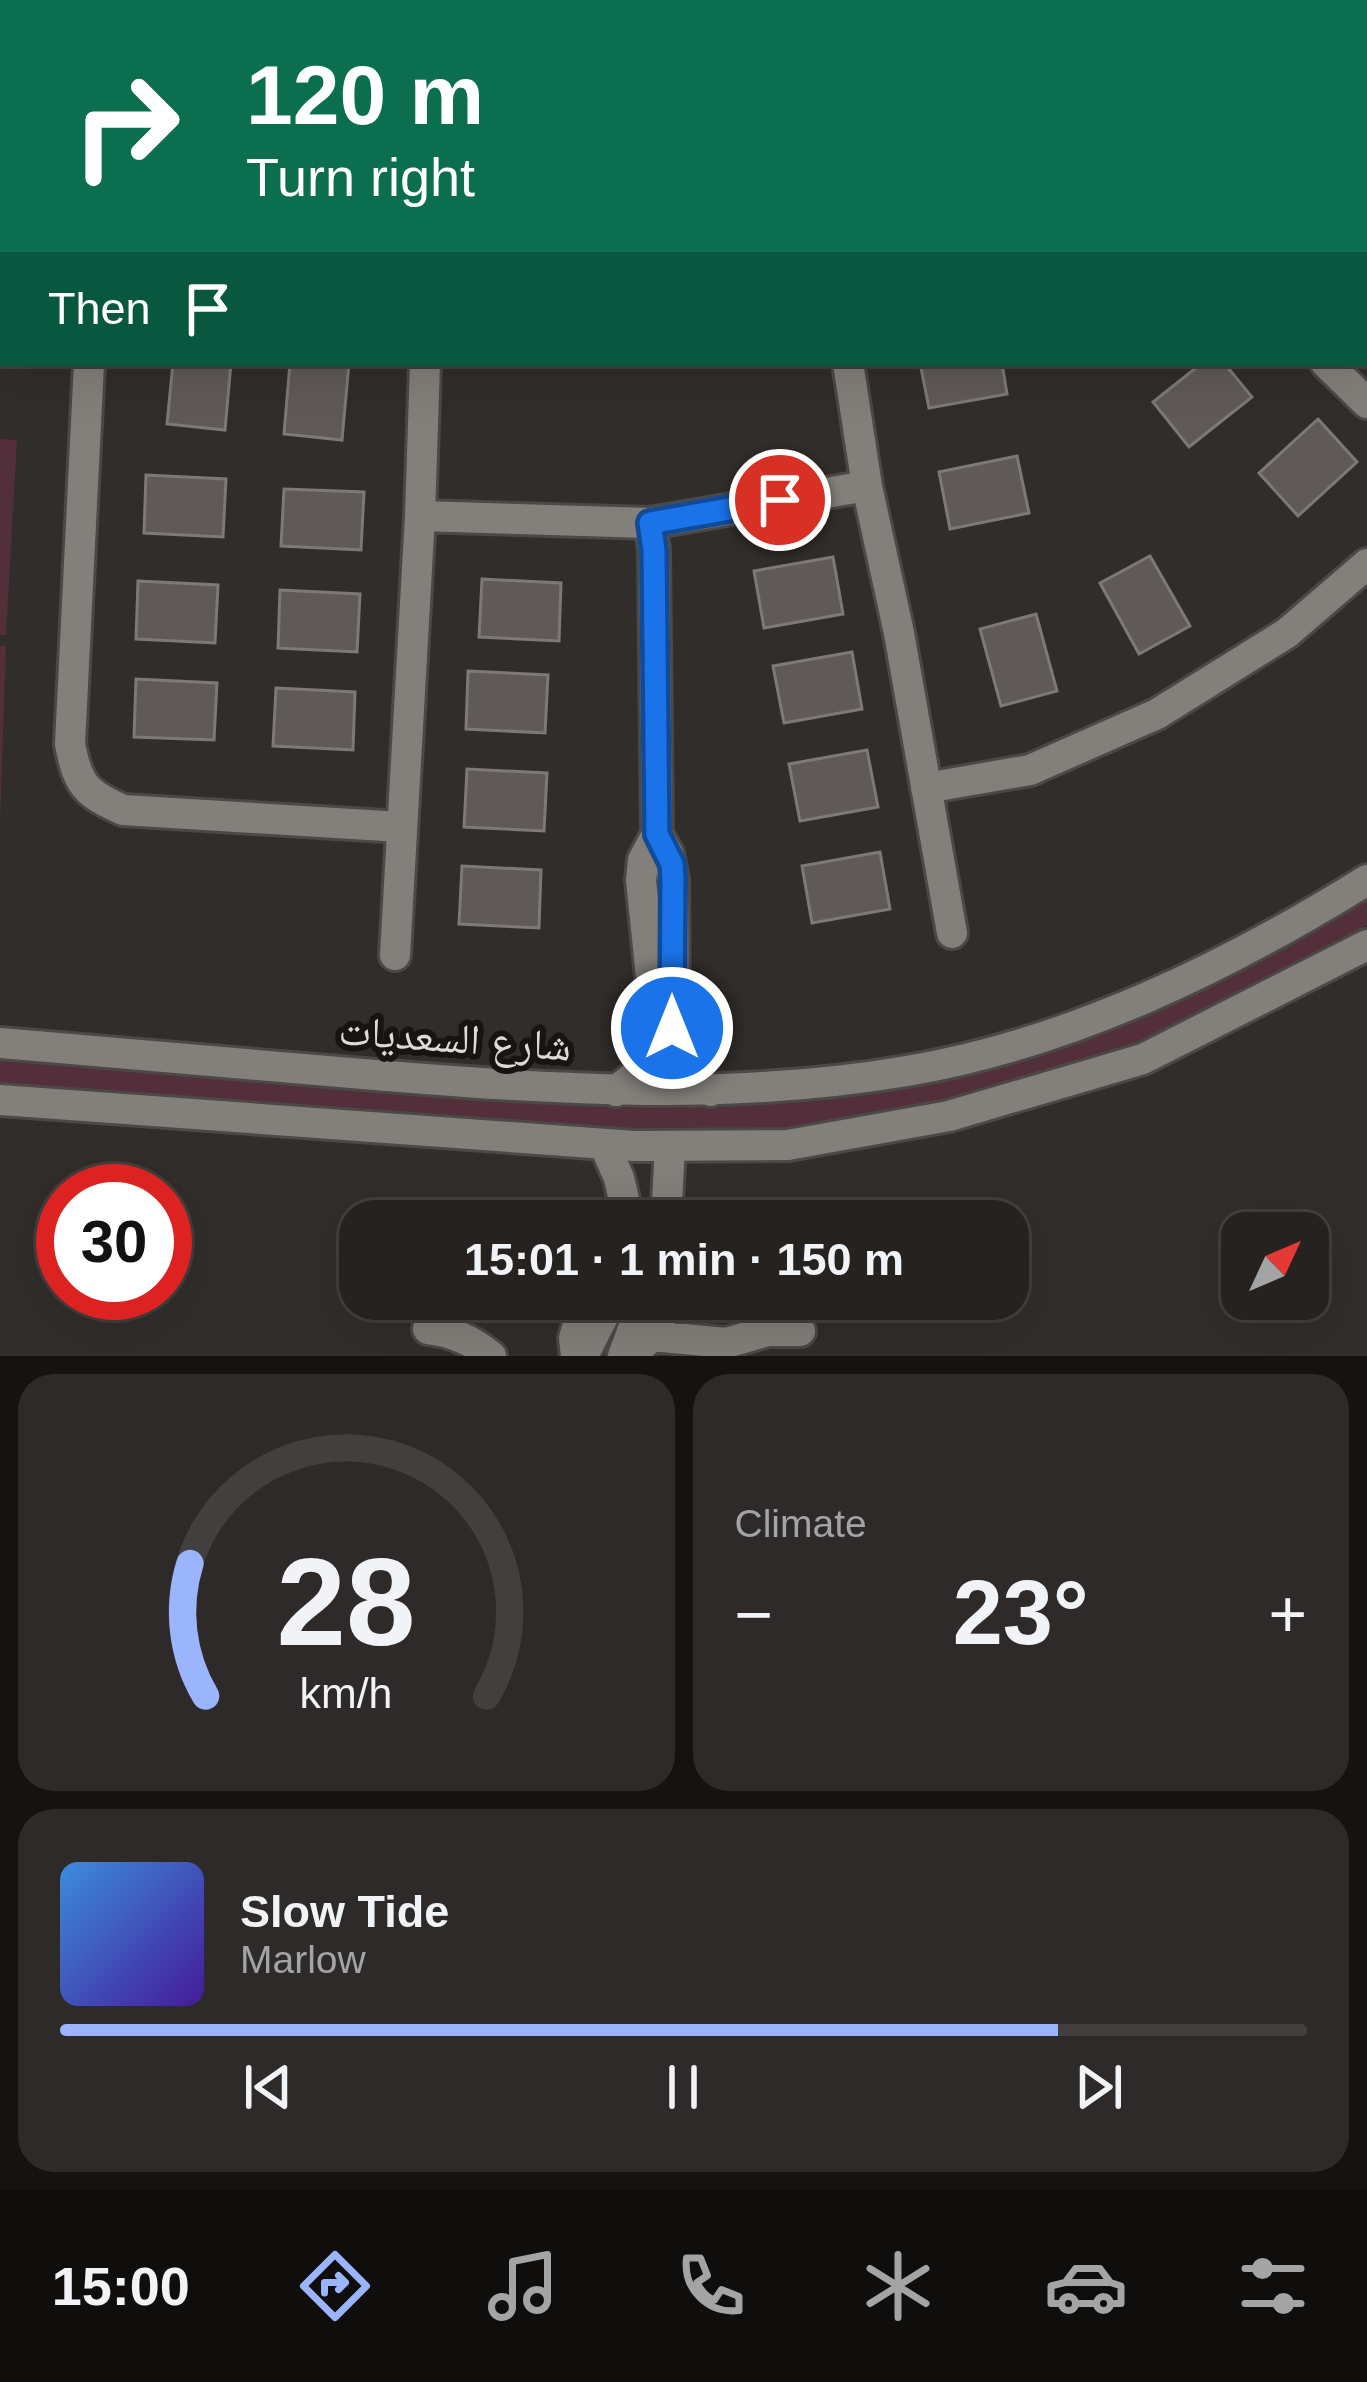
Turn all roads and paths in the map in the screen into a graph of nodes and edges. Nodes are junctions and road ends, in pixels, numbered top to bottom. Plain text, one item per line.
1 (89, 366) edge
2 (424, 366) edge
3 (848, 366) edge
4 (1329, 366) edge
5 (1367, 404) edge
6 (867, 486) junction
7 (420, 516) junction
8 (650, 523) junction
9 (1367, 564) edge
10 (926, 788) junction
11 (401, 827) junction
12 (1367, 880) edge
13 (952, 933) dead end
14 (1361, 952) edge
15 (394, 955) dead end
16 (664, 1028) junction
17 (0, 1043) edge
18 (616, 1091) junction
19 (711, 1091) junction
20 (0, 1100) edge
21 (604, 1144) junction
22 (670, 1147) junction
23 (624, 1200) edge
24 (667, 1200) edge
25 (580, 1320) edge
26 (600, 1320) edge
27 (655, 1320) edge
28 (428, 1329) dead end
29 (800, 1331) dead end
30 (635, 1349) edge
31 (490, 1356) edge
32 (579, 1356) edge

1 - 11 street
2 - 7 street
3 - 6 street
4 - 5 street
6 - 8 street
6 - 10 street
7 - 8 street
7 - 11 street
8 - 16 street
9 - 10 street
10 - 13 street
11 - 15 street
12 - 19 street, شارع السعديات
14 - 22 street
16 - 18 street
16 - 19 street
17 - 18 street, شارع السعديات
18 - 19 street, شارع السعديات
20 - 21 street
21 - 22 street
21 - 23 street
22 - 24 street
25 - 32 street
26 - 32 street
27 - 30 street
28 - 31 street
29 - 30 street

